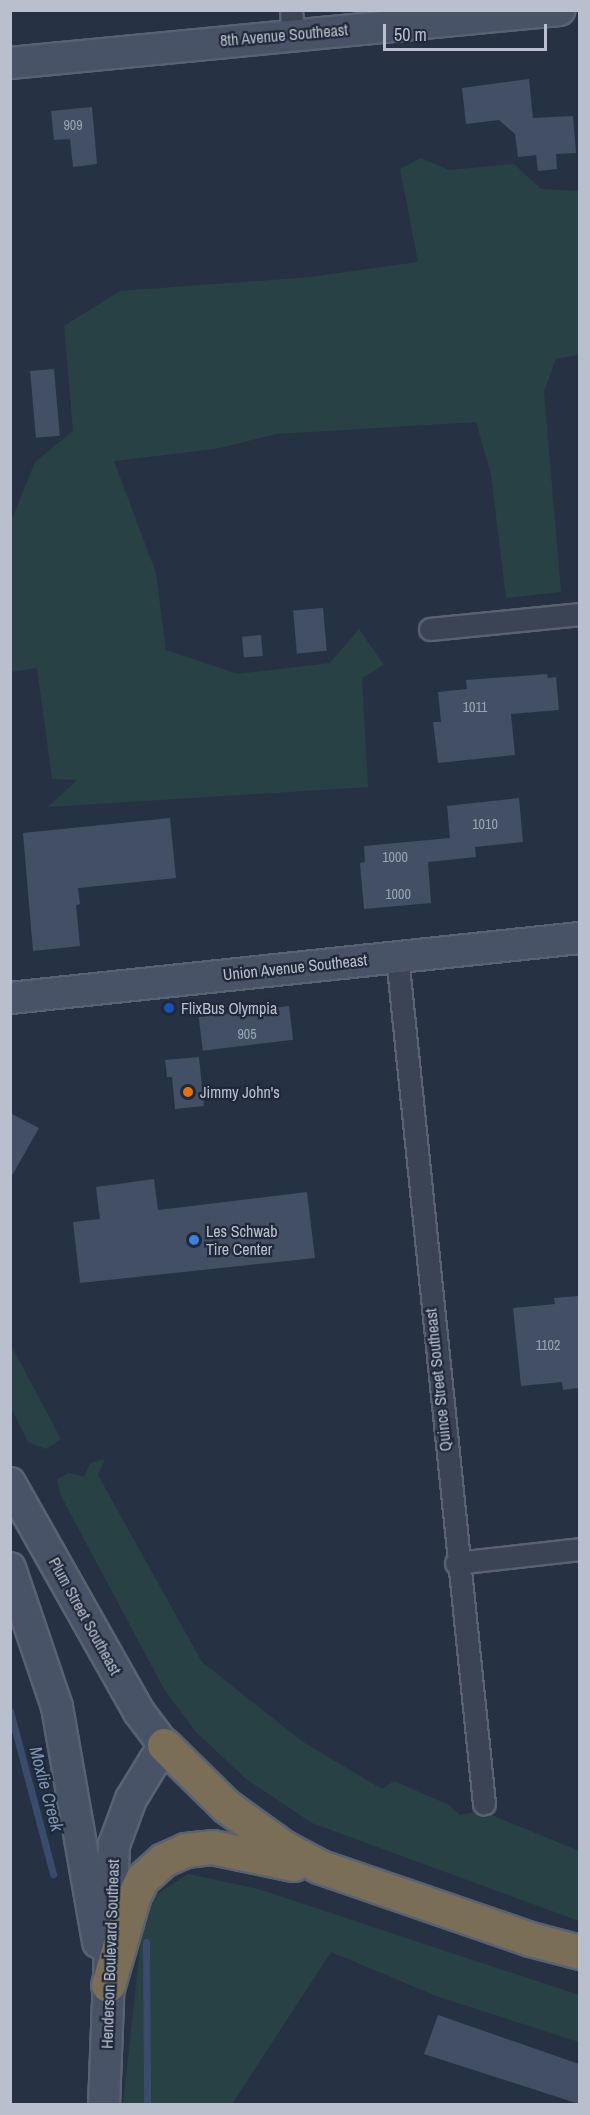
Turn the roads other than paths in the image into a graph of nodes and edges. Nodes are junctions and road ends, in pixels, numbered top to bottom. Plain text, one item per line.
1 (559, 10) edge
2 (292, 22) edge
3 (10, 63) edge
4 (579, 614) edge
5 (430, 629) dead end
6 (579, 938) edge
7 (397, 956) junction
8 (10, 998) edge
9 (10, 1483) edge
10 (579, 1549) edge
11 (456, 1563) junction
12 (10, 1568) edge
13 (165, 1745) junction
14 (484, 1804) dead end
15 (333, 1872) junction
16 (530, 1939) junction
17 (579, 1952) edge
18 (579, 1962) edge
19 (108, 1985) junction
20 (104, 2104) edge

1 - 2 street, 8th Avenue Southeast
2 - 3 street, 8th Avenue Southeast
4 - 5 street
6 - 7 street, Union Avenue Southeast
7 - 8 street, Union Avenue Southeast
7 - 11 street, Quince Street Southeast
9 - 13 street, Plum Street Southeast
10 - 11 street
11 - 14 street, Quince Street Southeast
12 - 19 street
13 - 15 highway
13 - 19 street, Henderson Boulevard Southeast
15 - 16 highway
15 - 19 highway
16 - 17 highway
16 - 18 highway
19 - 20 street, Henderson Boulevard Southeast

